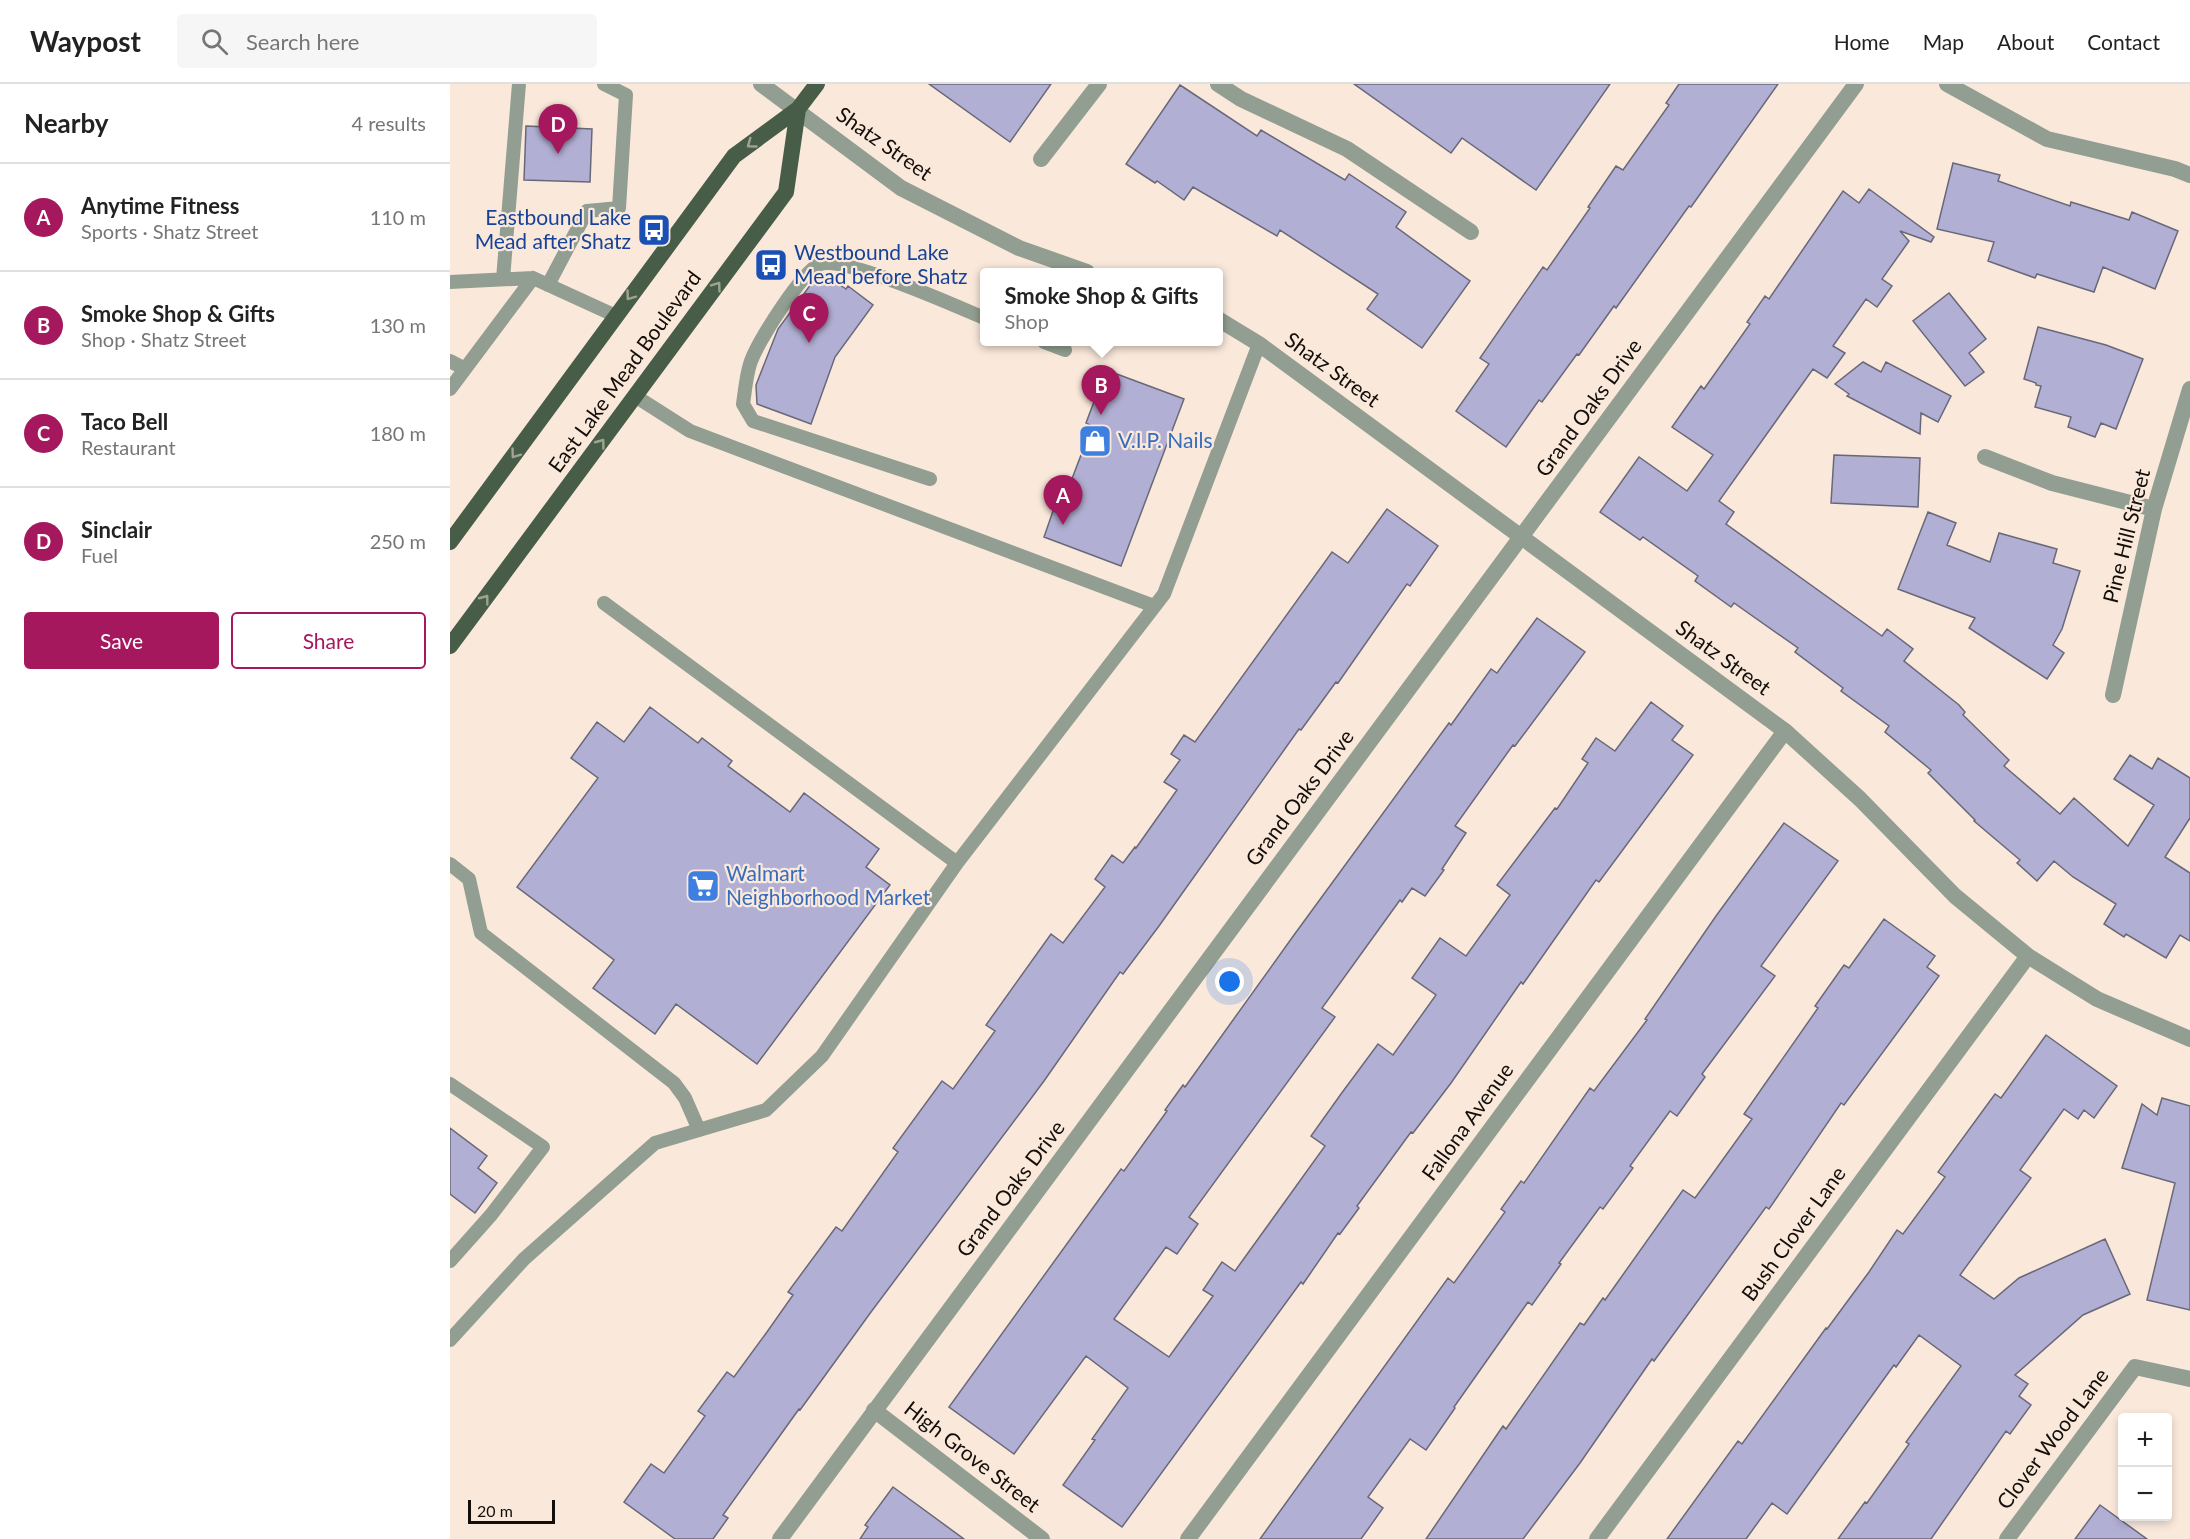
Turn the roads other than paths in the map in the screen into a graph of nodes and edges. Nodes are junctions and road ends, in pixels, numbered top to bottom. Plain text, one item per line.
1 (519, 84) edge
2 (604, 84) edge
3 (761, 84) edge
4 (817, 84) edge
5 (1099, 84) edge
6 (1218, 84) edge
7 (1856, 84) edge
8 (1947, 84) edge
9 (798, 109) junction
10 (1041, 159) dead end
11 (2190, 175) edge
12 (1471, 232) dead end
13 (1073, 268) edge
14 (533, 278) junction
15 (503, 279) junction
16 (450, 282) edge
17 (548, 285) junction
18 (616, 316) junction
19 (980, 316) edge
20 (1223, 322) edge
21 (1259, 344) junction
22 (1054, 346) edge
23 (1065, 350) dead end
24 (450, 361) edge
25 (465, 369) junction
26 (450, 389) edge
27 (2190, 389) edge
28 (635, 396) junction
29 (1985, 457) dead end
30 (930, 479) dead end
31 (2154, 509) junction
32 (1521, 537) junction
33 (450, 542) edge
34 (604, 603) dead end
35 (1154, 606) junction
36 (450, 646) edge
37 (2113, 695) dead end
38 (1785, 731) junction
39 (957, 863) junction
40 (450, 864) edge
41 (2028, 956) junction
42 (2190, 1040) edge
43 (450, 1084) edge
44 (699, 1130) junction
45 (450, 1261) edge
46 (450, 1340) edge
47 (2190, 1378) edge
48 (874, 1410) junction
49 (780, 1539) edge
50 (1042, 1539) edge
51 (1188, 1539) edge
52 (1597, 1539) edge
53 (2007, 1539) edge

1 - 15 lane
2 - 17 lane
3 - 9 street, Shatz Street
4 - 9 main road, East Lake Mead Boulevard
5 - 10 street
6 - 12 street
7 - 32 street, Grand Oaks Drive
8 - 11 street
9 - 13 street, Shatz Street
9 -> 18 main road, East Lake Mead Boulevard
28 -> 9 main road, East Lake Mead Boulevard
14 - 15 lane
14 - 17 lane
14 - 25 lane
15 - 16 lane
17 - 18 lane
18 -> 33 main road, East Lake Mead Boulevard
19 - 30 lane
20 - 21 street, Shatz Street
21 - 32 street, Shatz Street
21 - 35 lane
22 - 23 lane
24 - 25 lane
25 - 26 lane
27 - 31 street, Pine Hill Street
28 - 35 lane
36 -> 28 main road, East Lake Mead Boulevard
29 - 31 street
31 - 37 street, Pine Hill Street
32 - 38 street, Shatz Street
32 - 48 street, Grand Oaks Drive
34 - 39 lane
35 - 39 lane
38 - 41 street, Shatz Street
38 - 51 street, Fallona Avenue
39 - 44 lane
40 - 44 lane
41 - 42 street, Shatz Street
41 - 52 street, Bush Clover Lane
43 - 45 lane
44 - 46 lane
47 - 53 street, Clover Wood Lane
48 - 49 street, Grand Oaks Drive
48 - 50 street, High Grove Street

